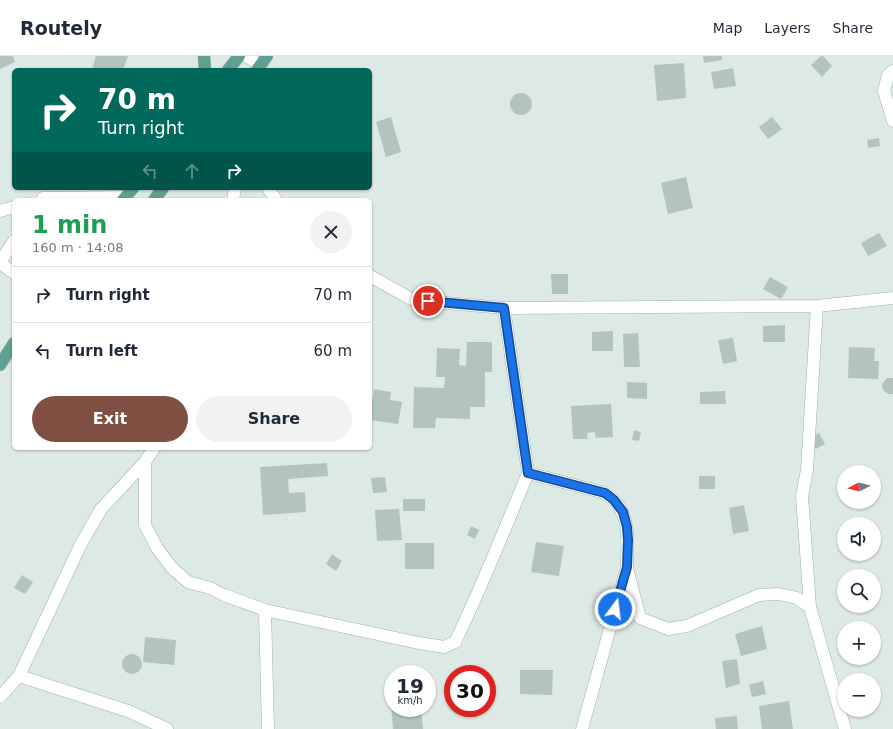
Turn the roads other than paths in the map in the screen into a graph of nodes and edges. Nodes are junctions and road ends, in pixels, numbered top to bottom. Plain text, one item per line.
1 (204, 56) edge
2 (239, 56) edge
3 (247, 56) edge
4 (262, 64) edge
5 (205, 68) edge
6 (230, 68) edge
7 (893, 71) edge
8 (893, 121) edge
9 (127, 195) edge
10 (62, 198) edge
11 (12, 208) edge
12 (0, 211) edge
13 (12, 244) edge
14 (0, 262) edge
15 (12, 271) edge
16 (372, 277) edge
17 (893, 298) edge
18 (817, 306) junction
19 (504, 308) junction
20 (12, 346) edge
21 (12, 359) edge
22 (0, 365) edge
23 (0, 369) edge
24 (153, 450) edge
25 (145, 462) junction
26 (528, 473) junction
27 (627, 567) junction
28 (810, 608) junction
29 (265, 610) junction
30 (19, 676) junction
31 (0, 697) edge
32 (167, 729) edge
33 (268, 729) edge
34 (582, 729) edge
35 (845, 729) edge

1 - 5 main road
2 - 6 main road
3 - 4 street
7 - 8 street
9 - 10 street
11 - 12 street
13 - 14 street
14 - 15 street
16 - 19 street
17 - 18 street
18 - 19 street
18 - 28 street
19 - 26 street
20 - 22 main road
21 - 23 main road
24 - 25 street
25 - 29 street
25 - 30 street
26 - 27 street
26 - 29 street
27 - 28 street
27 - 34 street
28 - 35 street
29 - 33 street
30 - 31 street
30 - 32 street

